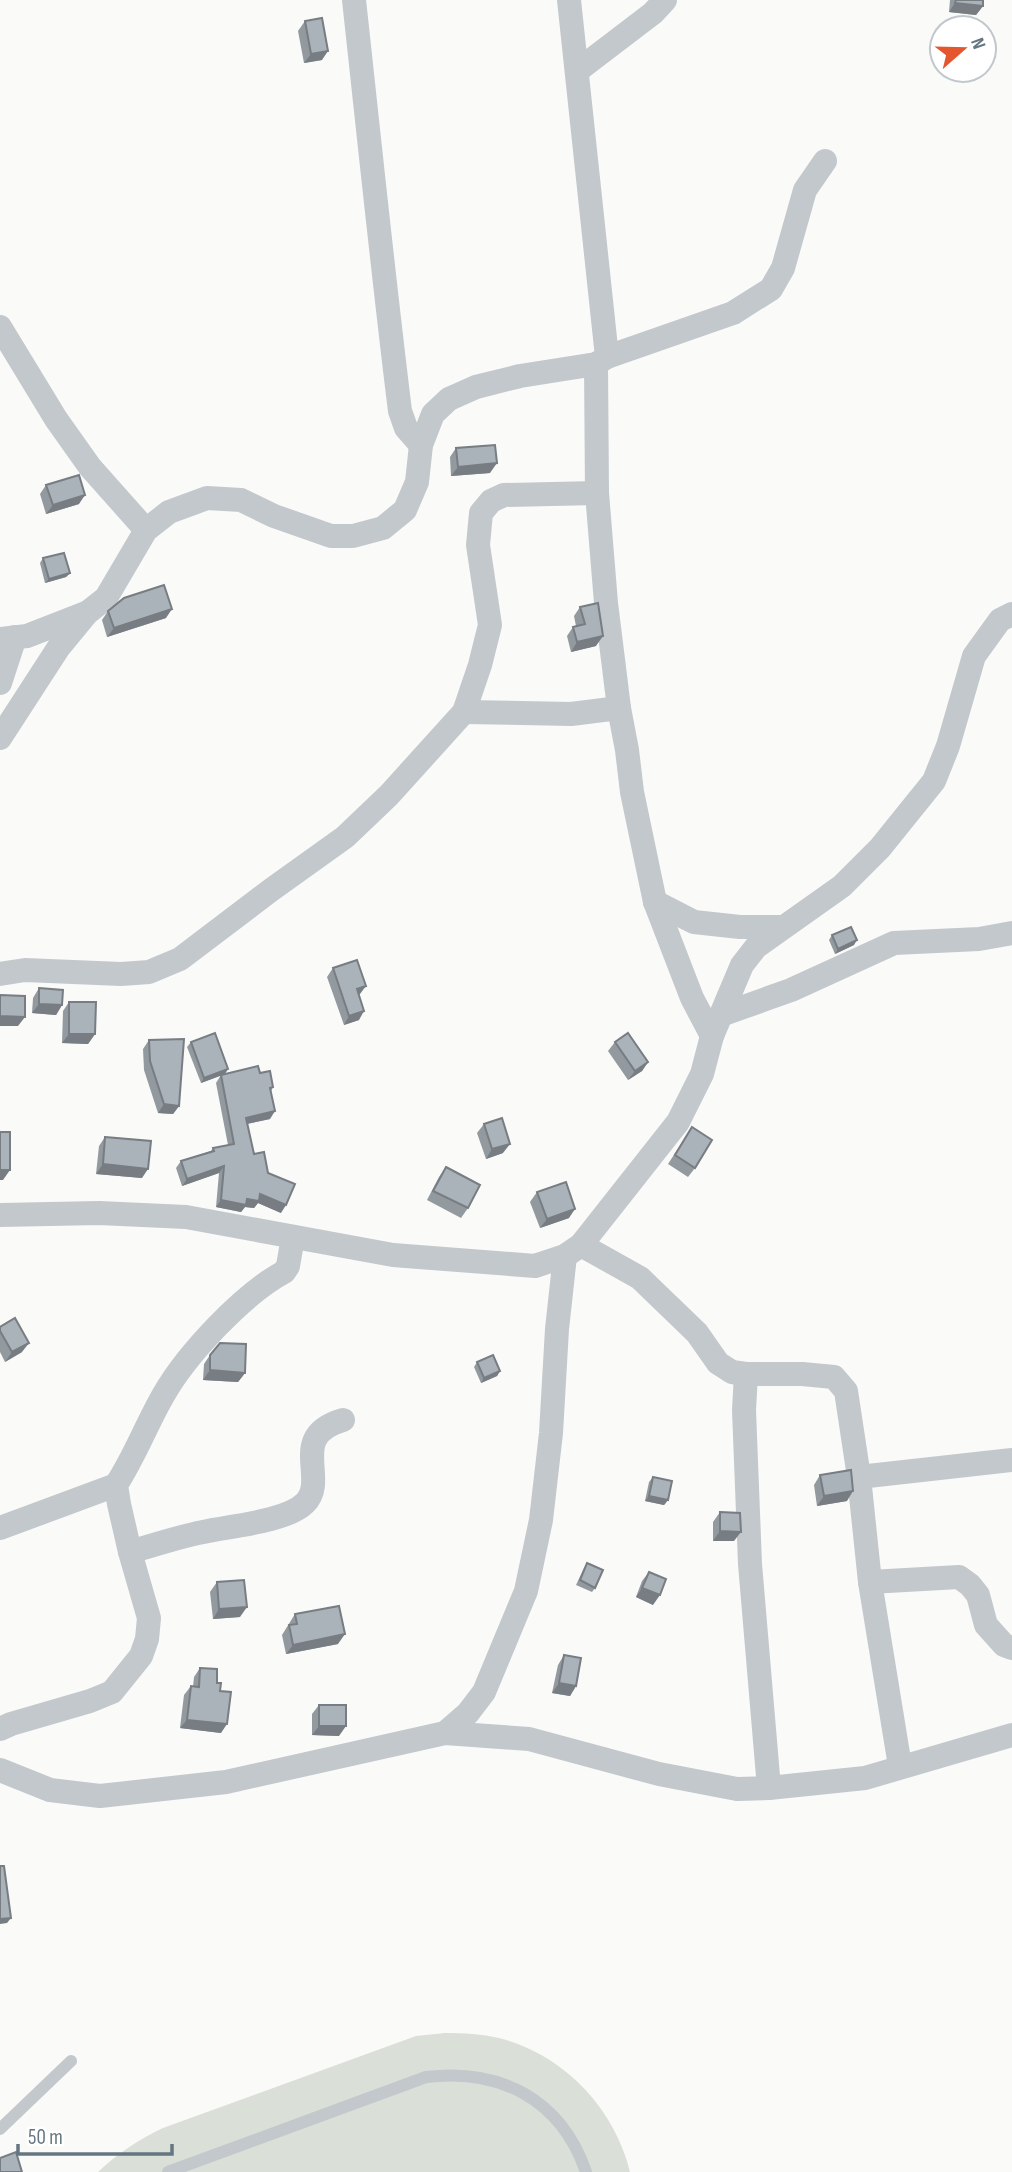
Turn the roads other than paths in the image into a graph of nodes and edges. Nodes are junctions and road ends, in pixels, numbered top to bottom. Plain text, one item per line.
1 (354, 0) edge
2 (569, 0) edge
3 (665, 0) edge
4 (577, 71) junction
5 (825, 161) dead end
6 (0, 327) edge
7 (601, 360) junction
8 (421, 445) junction
9 (597, 493) junction
10 (145, 530) junction
11 (87, 613) junction
12 (1012, 614) edge
13 (7, 638) edge
14 (0, 683) edge
15 (619, 708) junction
16 (464, 712) junction
17 (0, 738) edge
18 (655, 902) junction
19 (783, 927) junction
20 (1012, 933) edge
21 (0, 974) edge
22 (717, 1025) junction
23 (0, 1215) edge
24 (293, 1237) junction
25 (573, 1250) junction
26 (746, 1374) junction
27 (343, 1420) dead end
28 (1012, 1460) edge
29 (859, 1477) junction
30 (117, 1485) junction
31 (0, 1528) edge
32 (130, 1552) junction
33 (870, 1582) junction
34 (1012, 1648) edge
35 (0, 1729) edge
36 (445, 1733) junction
37 (1012, 1735) edge
38 (900, 1766) junction
39 (0, 1770) edge
40 (769, 1788) junction
41 (71, 2061) dead end
42 (0, 2129) edge
43 (168, 2172) edge
44 (586, 2172) edge

1 - 8 street
2 - 4 street
3 - 4 street
4 - 7 street
5 - 7 street
6 - 10 street
7 - 8 street
7 - 9 street
8 - 10 street
9 - 15 street
9 - 16 street
10 - 11 street
11 - 13 street
11 - 17 street
12 - 19 street
13 - 14 street
15 - 16 street
15 - 18 street
16 - 21 street
18 - 19 street
18 - 22 street
19 - 22 street
20 - 22 street
22 - 25 street
23 - 24 street
24 - 25 street
24 - 30 street
25 - 26 street
25 - 36 street
26 - 29 street
26 - 40 street
27 - 32 street
28 - 29 street
29 - 33 street
30 - 31 street
30 - 32 street
32 - 35 street
33 - 34 street
33 - 38 street
36 - 39 street
36 - 40 street
37 - 38 street
38 - 40 street
41 - 42 lane
43 - 44 lane

